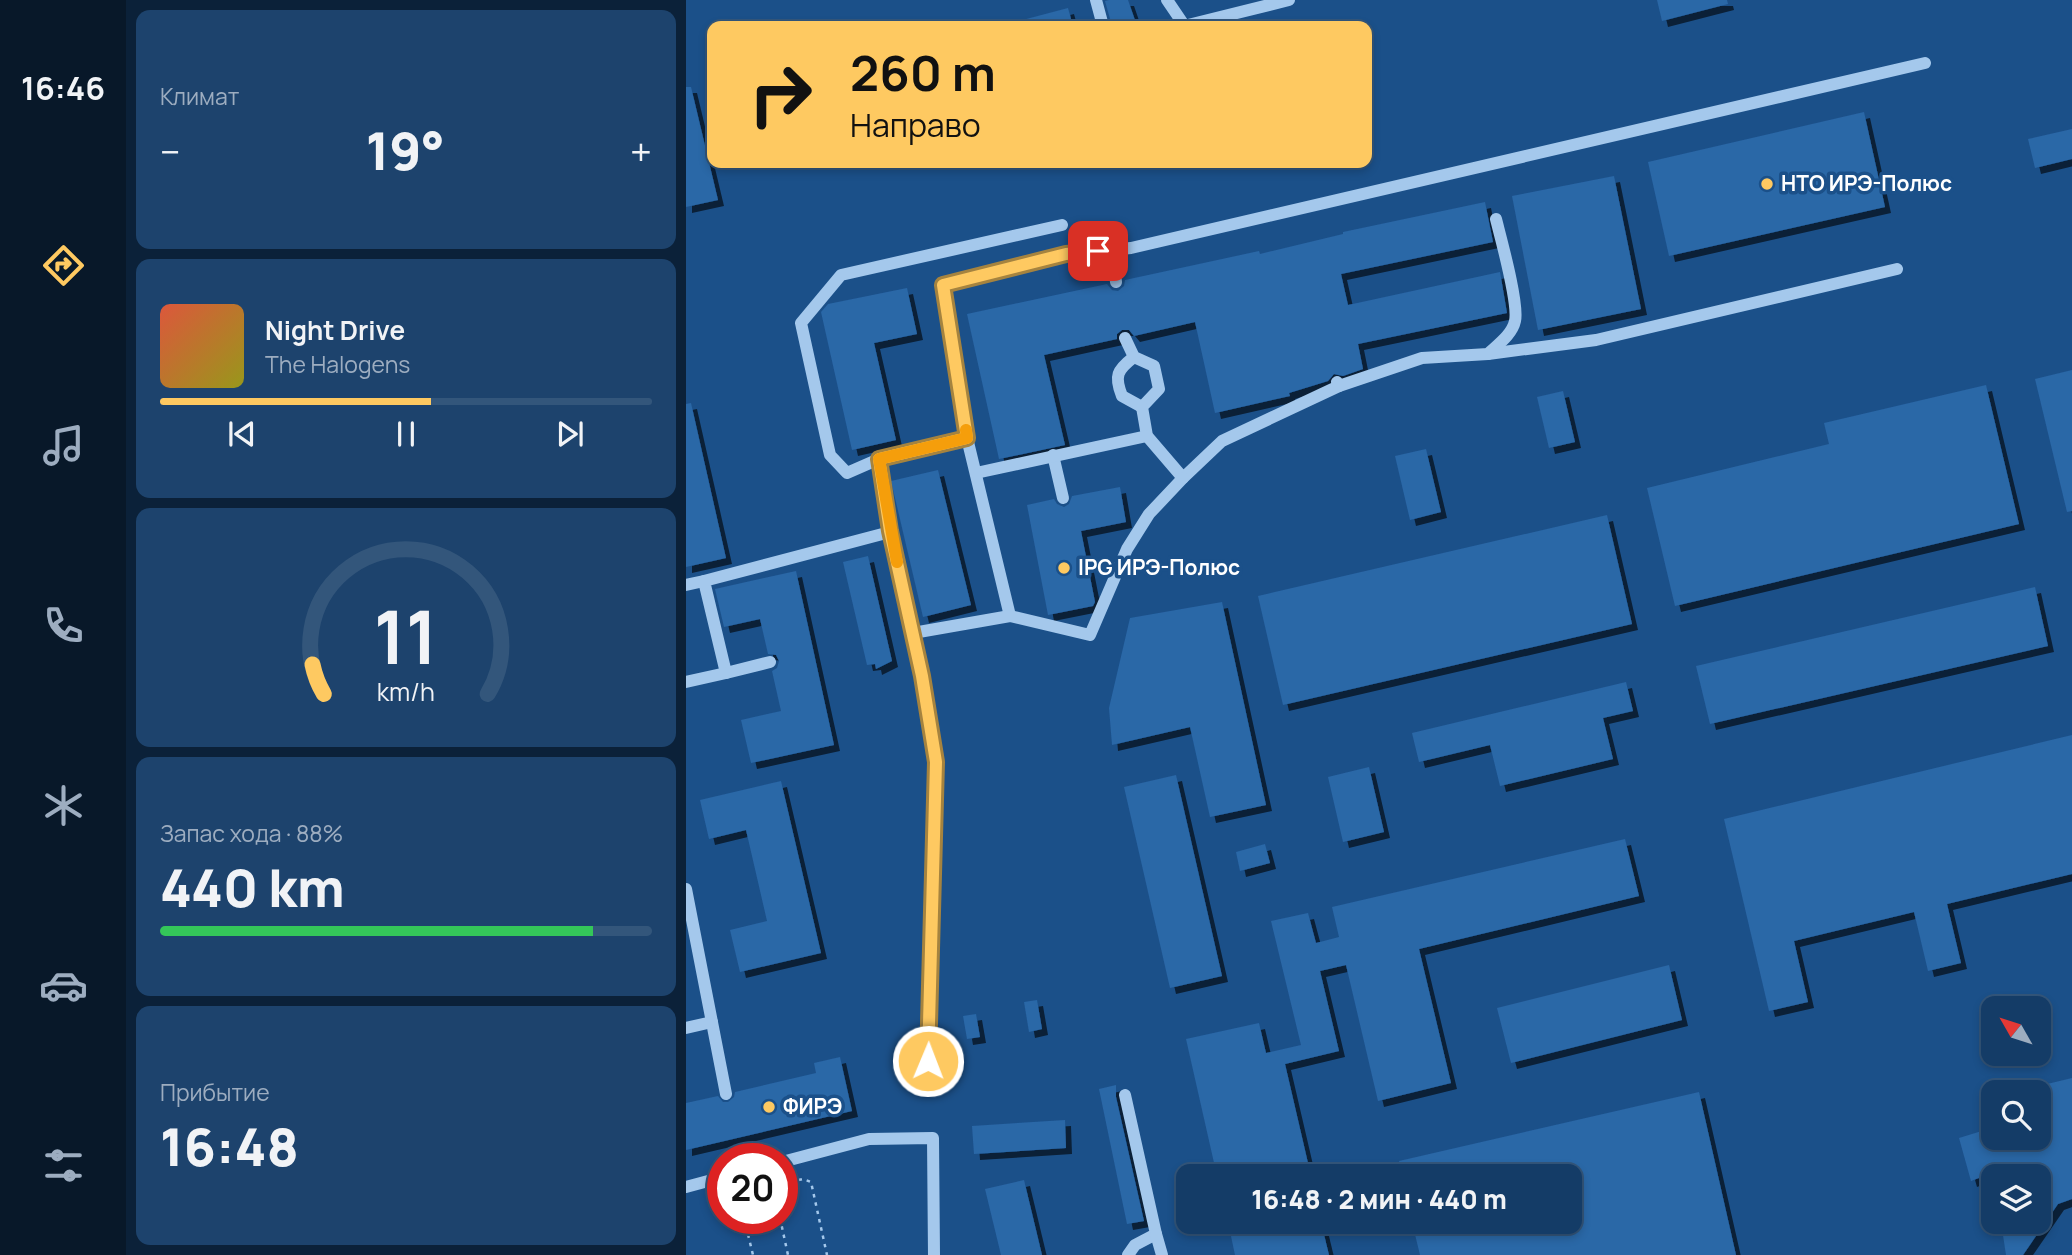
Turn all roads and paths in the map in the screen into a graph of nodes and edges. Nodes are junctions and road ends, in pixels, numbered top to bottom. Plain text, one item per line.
1 (1096, 0) edge
2 (1167, 0) edge
3 (1289, 0) edge
4 (1102, 21) edge
5 (1181, 21) edge
6 (1204, 21) edge
7 (1925, 63) dead end
8 (1496, 219) dead end
9 (1062, 225) dead end
10 (1112, 250) junction
11 (1897, 269) dead end
12 (1116, 282) dead end
13 (1125, 338) dead end
14 (1488, 354) junction
15 (1134, 357) junction
16 (1142, 407) junction
17 (1147, 436) junction
18 (967, 438) junction
19 (1053, 455) junction
20 (879, 459) junction
21 (976, 473) junction
22 (1183, 478) junction
23 (1063, 498) dead end
24 (890, 531) junction
25 (704, 581) junction
26 (686, 585) edge
27 (1010, 616) junction
28 (913, 633) junction
29 (770, 662) dead end
30 (726, 673) junction
31 (686, 682) edge
32 (686, 889) edge
33 (712, 1022) junction
34 (686, 1028) edge
35 (928, 1077) dead end
36 (726, 1094) dead end
37 (1125, 1095) dead end
38 (798, 1158) edge
39 (798, 1180) edge
40 (707, 1181) edge
41 (686, 1187) edge
42 (748, 1234) edge
43 (783, 1234) edge
44 (1156, 1234) junction
45 (753, 1255) edge
46 (788, 1255) edge
47 (827, 1255) edge
48 (933, 1255) edge
49 (1128, 1255) edge
50 (1162, 1255) edge

1 - 4 street
2 - 5 street
3 - 6 street
7 - 10 street
8 - 14 street
9 - 20 street
10 - 12 street
10 - 18 street
11 - 14 street
13 - 15 street
14 - 22 street
15 - 16 street
15 - 16 street
16 - 17 street
17 - 19 street
17 - 22 street
18 - 20 street
18 - 21 street
19 - 21 street
19 - 23 street
20 - 24 street
21 - 27 street
22 - 27 street
24 - 25 street
24 - 28 street
25 - 26 street
25 - 30 street
27 - 28 street
28 - 35 street
29 - 30 street
30 - 31 street
32 - 33 street
33 - 34 street
33 - 36 street
37 - 44 street
38 - 48 street
39 - 47 path
40 - 41 street
42 - 45 path
43 - 46 path
44 - 49 street
44 - 50 street

